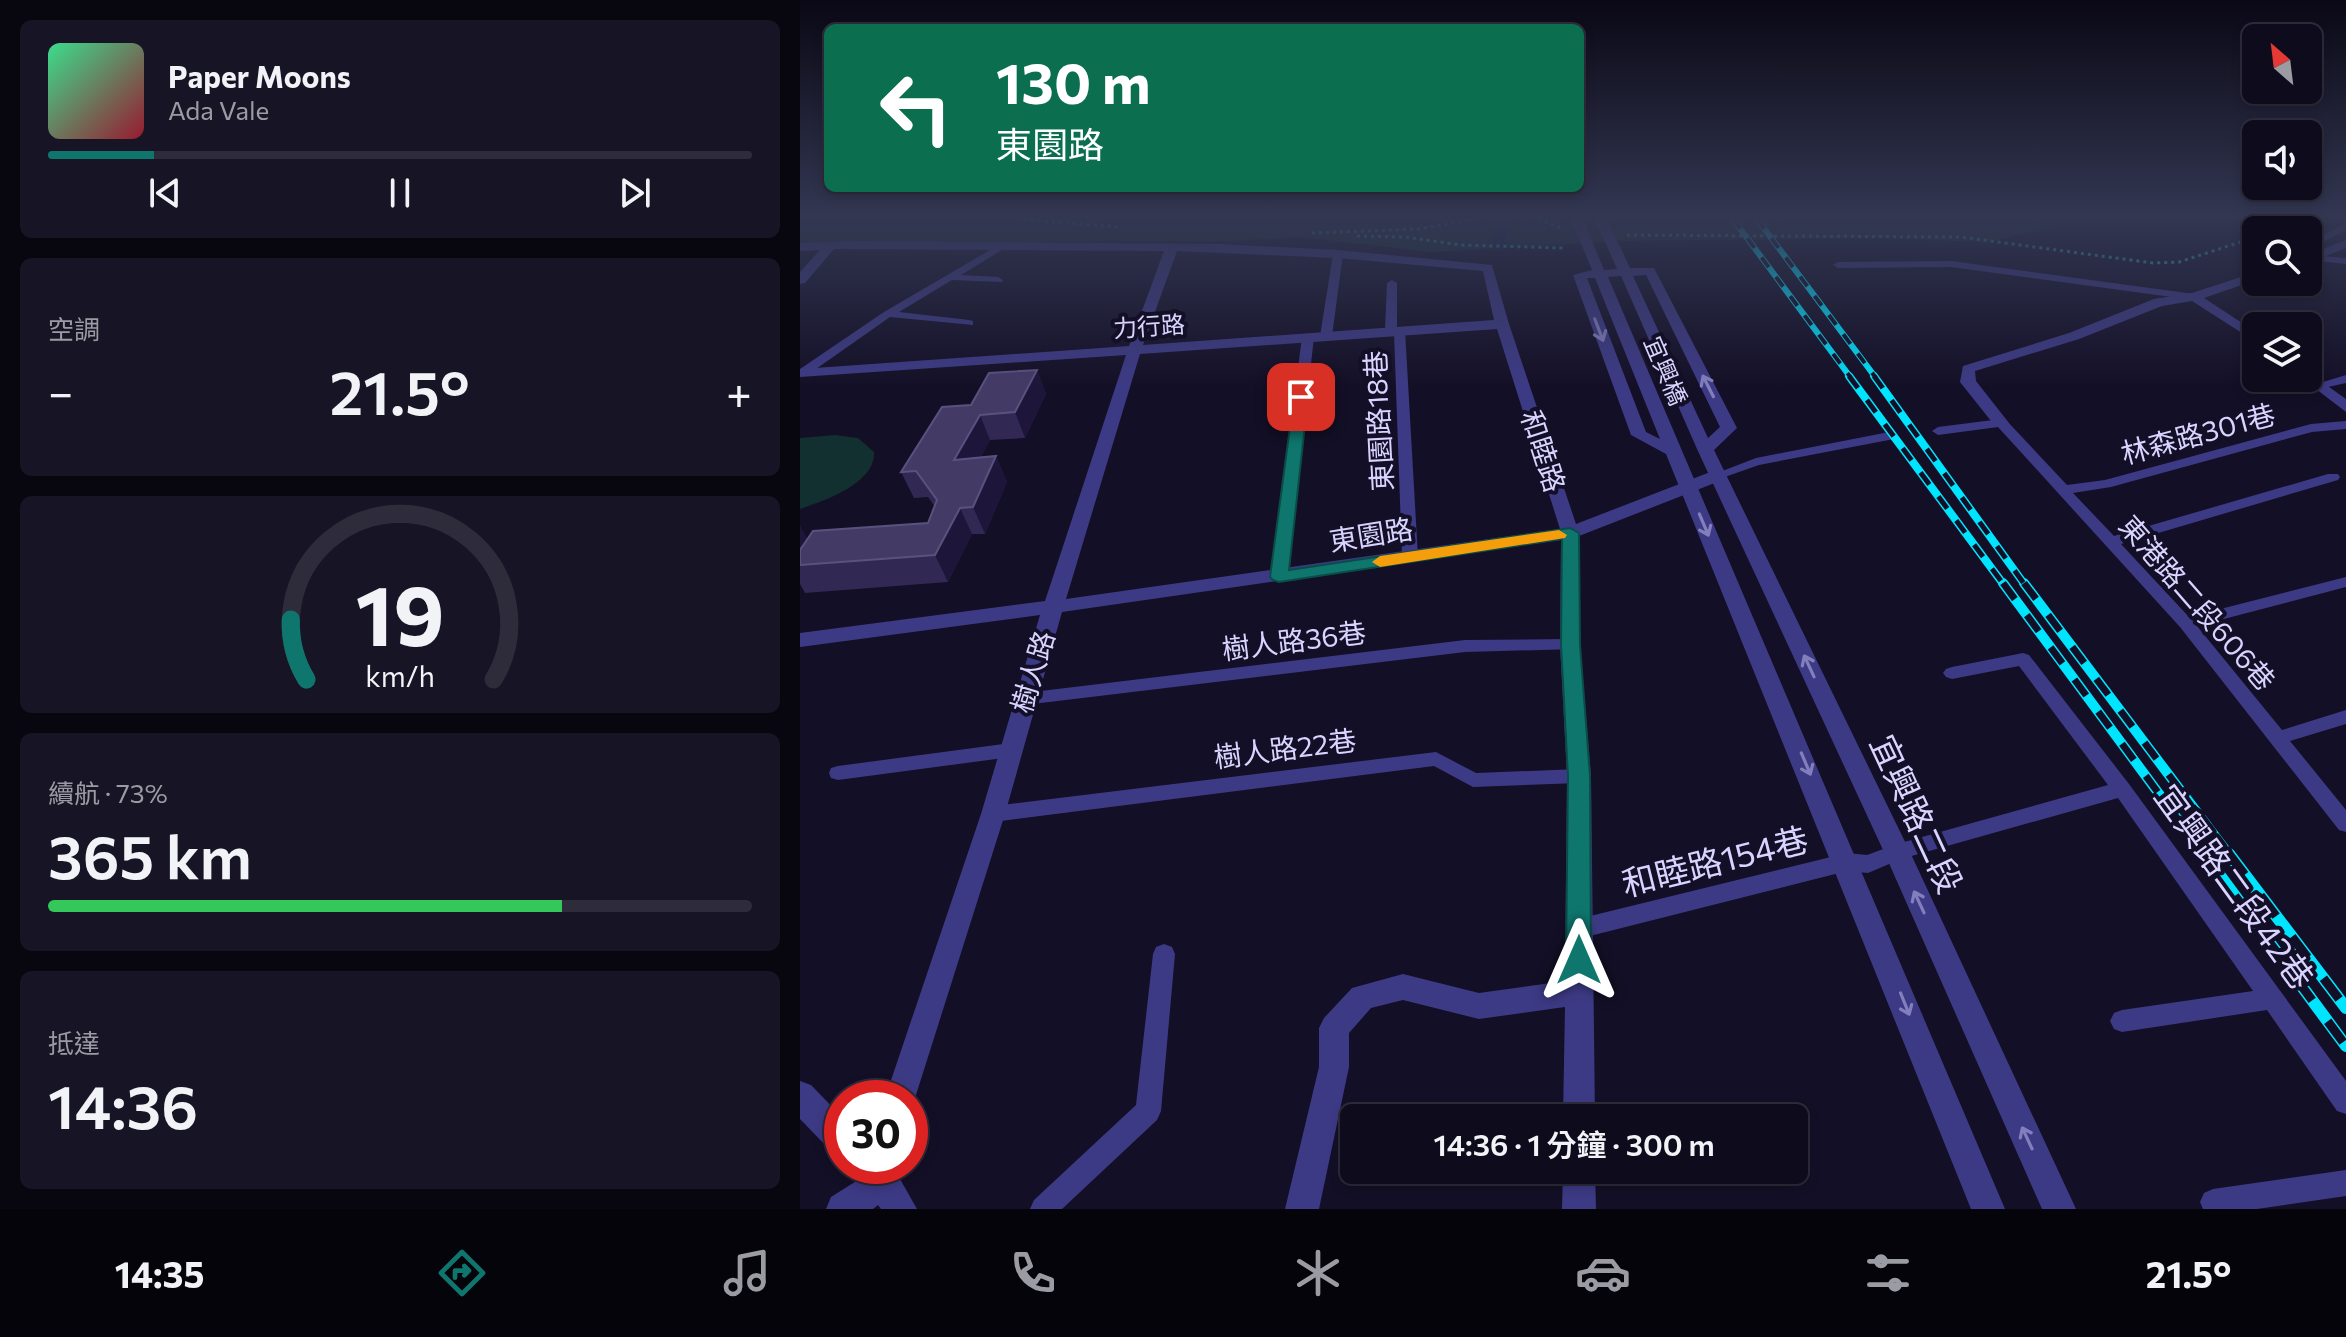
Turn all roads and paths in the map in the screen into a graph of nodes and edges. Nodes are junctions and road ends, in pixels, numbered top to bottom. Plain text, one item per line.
1 (1162, 275) edge
2 (1335, 275) edge
3 (1490, 275) edge
4 (1579, 275) edge
5 (1601, 275) edge
6 (1627, 275) edge
7 (1652, 275) edge
8 (2035, 275) edge
9 (953, 277) joint
10 (998, 280) dead end
11 (2242, 281) edge
12 (1392, 283) dead end
13 (2194, 297) junction
14 (888, 314) junction
15 (969, 323) dead end
16 (1502, 324) junction
17 (2242, 329) edge
18 (1395, 330) junction
19 (1326, 336) junction
20 (1308, 337) junction
21 (1134, 351) junction
22 (801, 373) edge
23 (2346, 379) edge
24 (2322, 380) edge
25 (2322, 387) edge
26 (2346, 407) edge
27 (2001, 423) junction
28 (2346, 425) edge
29 (1938, 431) dead end
30 (1889, 436) dead end
31 (1705, 449) junction
32 (1675, 452) junction
33 (1719, 475) junction
34 (2333, 477) dead end
35 (1688, 486) junction
36 (2064, 490) junction
37 (1570, 533) junction
38 (2111, 542) junction
39 (1410, 557) junction
40 (1279, 577) junction
41 (2346, 582) edge
42 (1053, 607) junction
43 (2186, 623) junction
44 (800, 640) edge
45 (1570, 645) junction
46 (1952, 673) dead end
47 (1024, 699) junction
48 (2346, 717) edge
49 (2278, 738) junction
50 (1011, 750) junction
51 (838, 773) dead end
52 (1579, 776) junction
53 (2122, 789) junction
54 (993, 814) junction
55 (2346, 824) edge
56 (1897, 852) junction
57 (1857, 863) junction
58 (1578, 929) junction
59 (1164, 954) dead end
60 (1579, 992) junction
61 (2272, 999) junction
62 (2122, 1021) dead end
63 (906, 1080) edge
64 (800, 1096) edge
65 (2346, 1102) edge
66 (1579, 1104) edge
67 (824, 1121) edge
68 (2346, 1183) edge
69 (880, 1184) edge
70 (1579, 1184) edge
71 (2213, 1202) dead end
72 (843, 1209) edge
73 (1043, 1209) edge
74 (1302, 1209) edge
75 (1579, 1209) edge
76 (1988, 1209) edge
77 (2059, 1209) edge

1 - 21 street, 樹人路
2 - 19 lane
3 - 16 street, 和睦路
4 -> 32 street
5 - 32 street, 宜興橋
6 - 31 street, 宜興橋
31 -> 7 street
8 - 13 lane
9 - 10 lane
9 - 14 lane
11 - 13 street
12 - 18 lane, 東園路18巷
13 - 17 street
13 - 27 street
14 - 15 lane
14 - 22 lane
16 - 18 street, 力行路
16 - 37 street, 和睦路
18 - 19 street, 力行路
18 - 39 lane, 東園路18巷
19 - 20 street, 力行路
20 - 21 street, 力行路
20 - 40 lane
21 - 22 street, 力行路
21 - 42 street, 樹人路
23 - 24 lane
25 - 26 street
27 - 29 lane
27 - 36 lane, 東港路二段606巷
28 - 36 lane, 林森路301巷
30 - 33 lane, 東園路
31 - 33 street, 宜興路二段
32 - 35 street
33 - 35 street, 東園路
56 -> 33 street, 宜興路二段
34 - 38 lane
35 - 37 street, 東園路
35 -> 57 street
36 - 38 lane, 東港路二段606巷
37 - 39 street, 東園路
37 - 45 street, 和睦路
38 - 43 lane, 東港路二段606巷
39 - 40 street, 東園路
40 - 42 street, 東園路
41 - 43 lane
42 - 44 street, 東園路
42 - 47 street, 樹人路
43 - 49 lane, 東港路二段606巷
45 - 47 lane, 樹人路36巷
45 - 52 street, 和睦路
46 - 53 lane, 宜興路二段42巷
47 - 50 street, 樹人路
48 - 49 lane
49 - 55 lane, 東港路二段606巷
50 - 51 lane
50 - 54 street, 樹人路
52 - 54 lane, 樹人路22巷
52 - 58 street, 和睦路
53 - 56 lane, 和睦路154巷
53 - 61 lane, 宜興路二段42巷
54 - 63 street, 樹人路
56 - 57 lane, 和睦路154巷
77 -> 56 street, 宜興路二段
57 - 58 lane, 和睦路154巷
57 -> 76 street
58 - 60 street, 和睦路
59 - 73 lane
60 - 66 street, 和睦路
60 - 74 street
61 - 62 lane
61 - 65 lane, 宜興路二段42巷
64 - 67 street
68 - 71 lane
69 - 72 street
70 - 75 street

